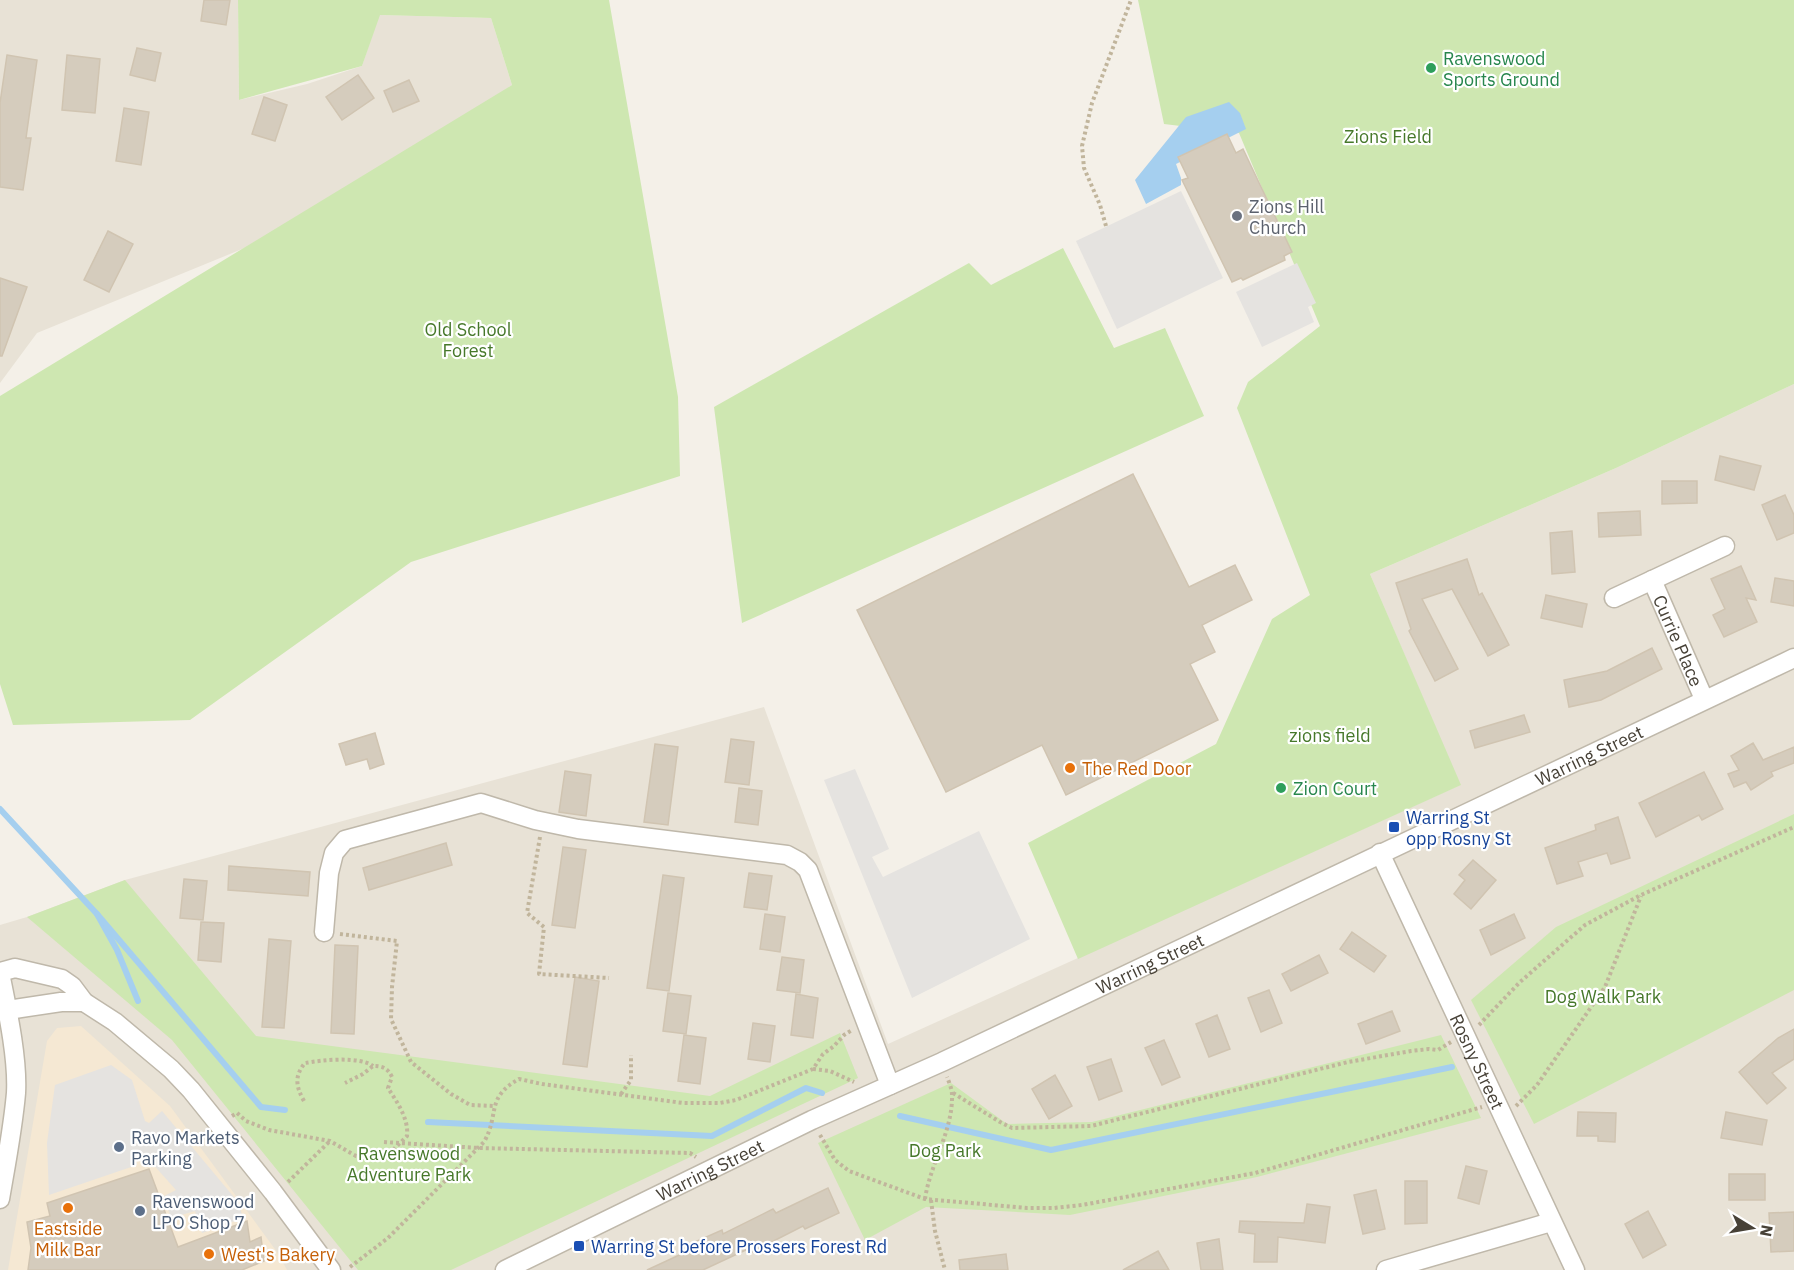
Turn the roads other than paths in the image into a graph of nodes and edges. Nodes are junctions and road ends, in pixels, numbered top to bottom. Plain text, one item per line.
1 (1725, 546) dead end
2 (1652, 580) junction
3 (1614, 598) dead end
4 (1794, 658) edge
5 (1704, 699) junction
6 (1380, 853) junction
7 (324, 932) road end
8 (0, 972) edge
9 (84, 1002) junction
10 (8, 1010) junction
11 (7, 1060) edge
12 (881, 1089) junction
13 (0, 1199) edge
14 (1551, 1222) junction
15 (331, 1270) edge
16 (506, 1270) edge
17 (1386, 1270) edge
18 (1575, 1270) edge

1 - 2 street, Currie Place
2 - 3 street, Currie Place
2 - 5 street, Currie Place
4 - 5 street, Warring Street
5 - 6 street, Warring Street
6 - 12 street, Warring Street
6 - 14 street, Rosny Street
7 - 12 street
8 - 9 street
8 - 10 street
9 - 10 street
9 - 15 street
10 - 11 street
11 - 13 street
12 - 16 street, Warring Street
14 - 17 street
14 - 18 street, Rosny Street

